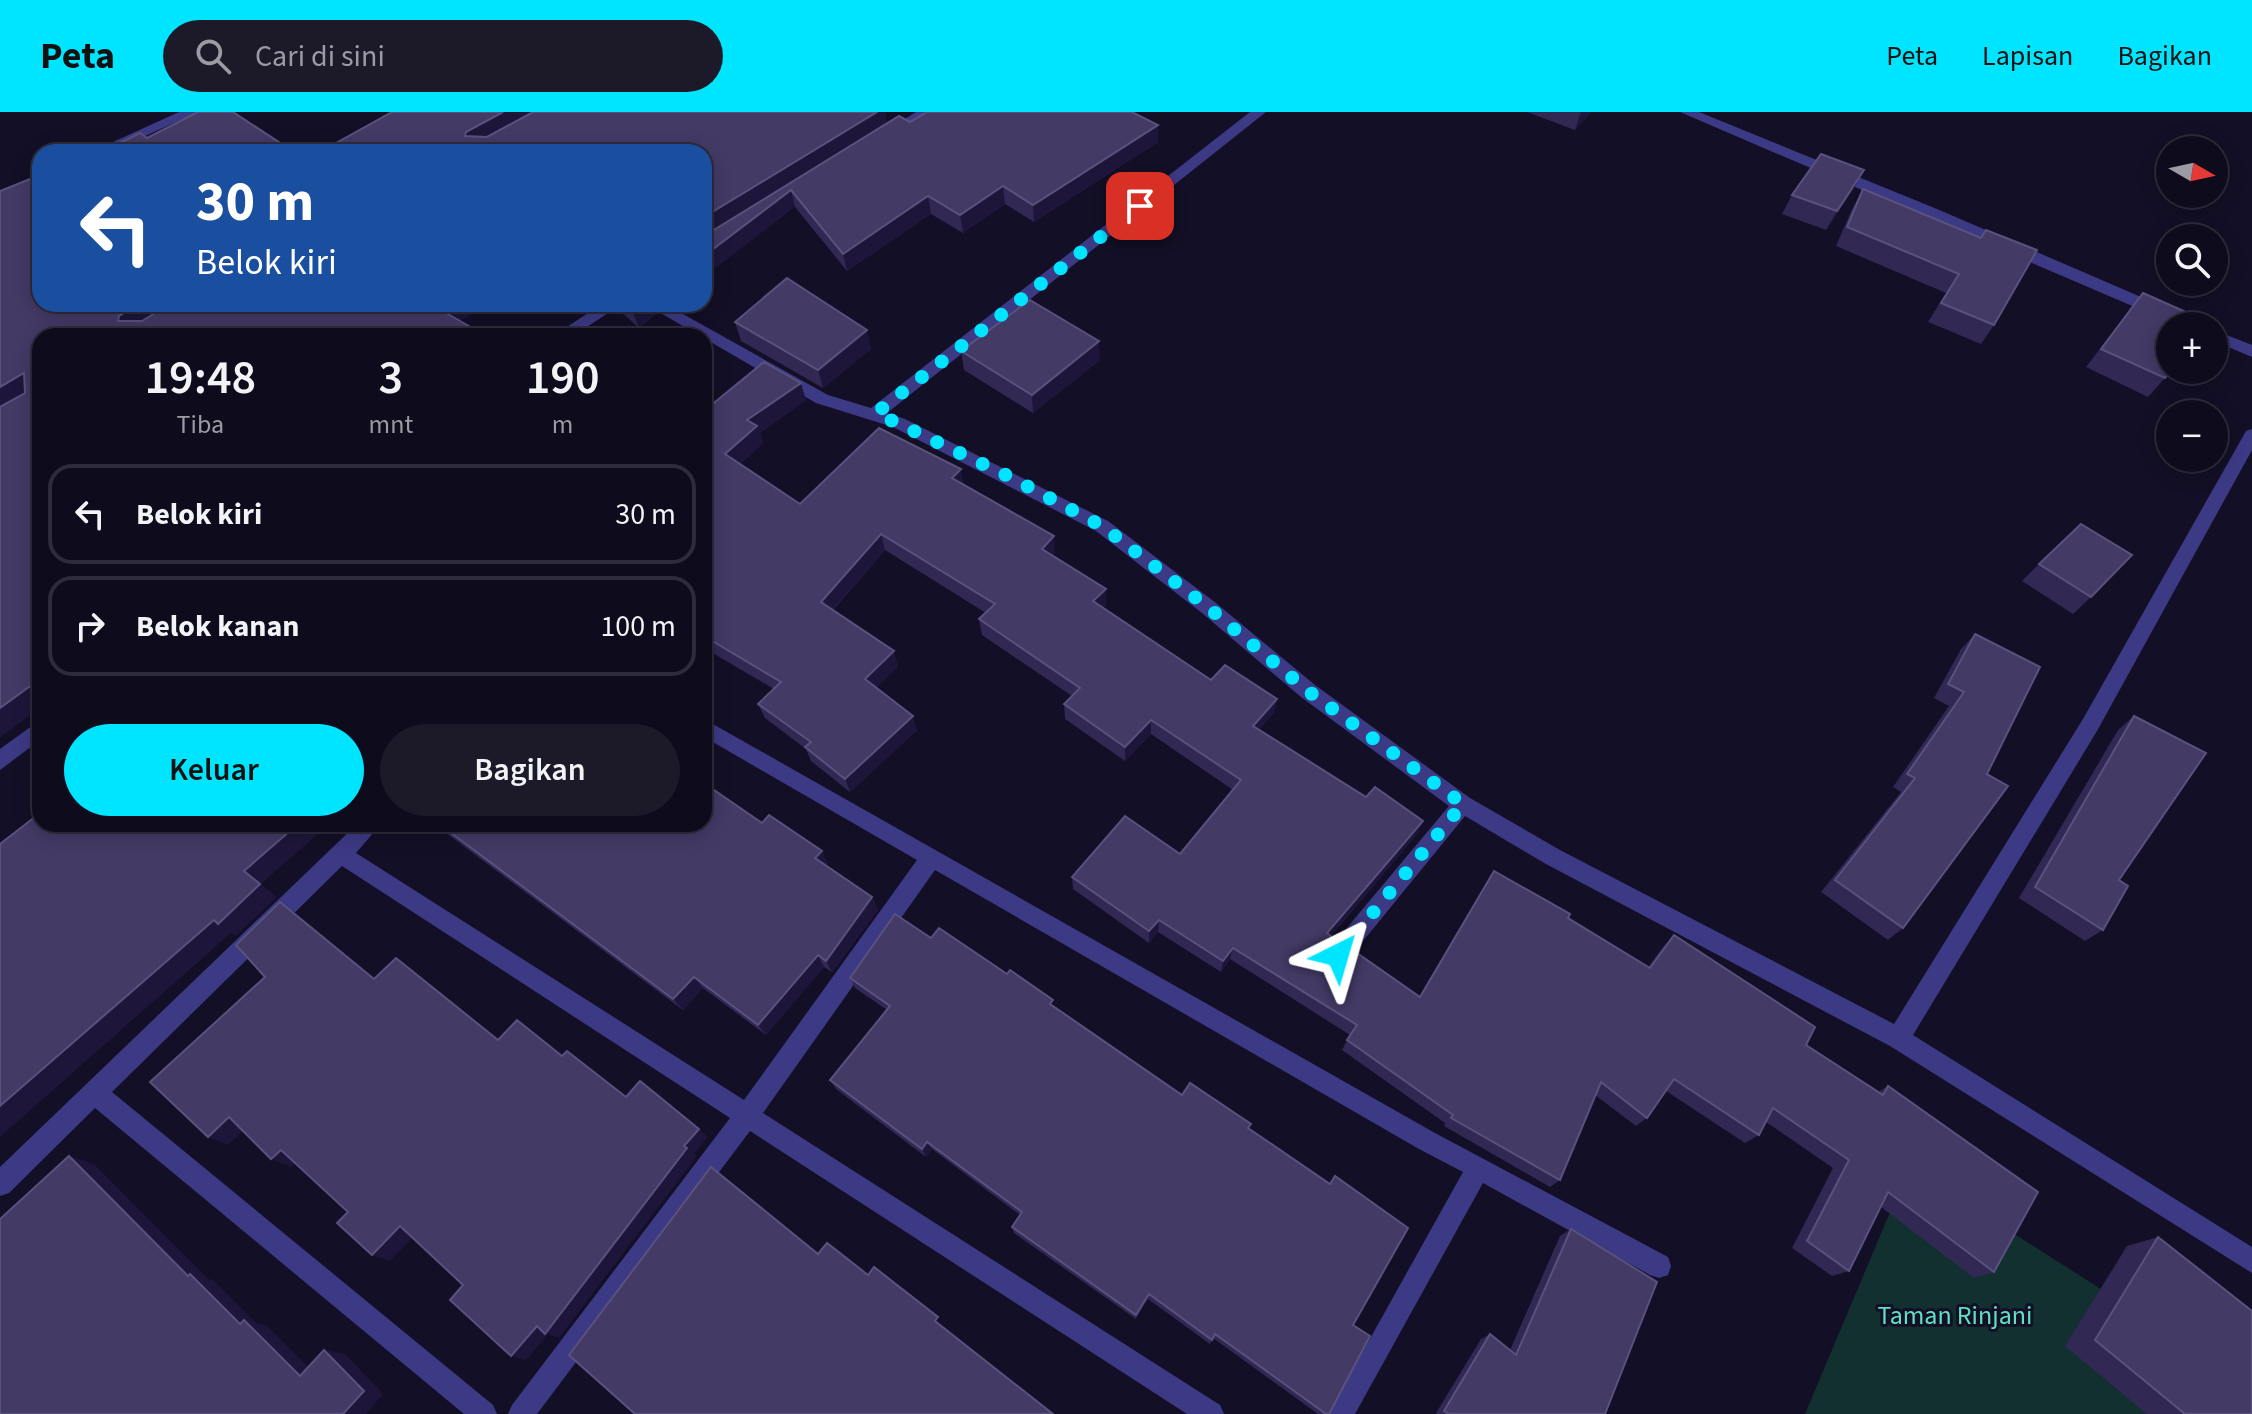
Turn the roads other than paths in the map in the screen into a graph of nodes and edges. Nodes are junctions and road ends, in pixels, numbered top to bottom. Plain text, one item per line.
1 (191, 112) edge
2 (925, 112) edge
3 (1259, 112) edge
4 (1687, 112) edge
5 (878, 142) edge
6 (117, 144) edge
7 (601, 312) edge
8 (667, 312) edge
9 (2161, 312) edge
10 (574, 328) edge
11 (696, 328) edge
12 (712, 337) edge
13 (2228, 341) edge
14 (2252, 351) edge
15 (876, 413) junction
16 (2252, 435) edge
17 (712, 732) edge
18 (32, 735) edge
19 (0, 761) edge
20 (1463, 804) junction
21 (363, 832) edge
22 (340, 854) junction
23 (931, 858) junction
24 (1338, 955) edge
25 (1898, 1038) junction
26 (94, 1092) junction
27 (746, 1117) junction
28 (1479, 1167) junction
29 (0, 1184) edge
30 (2252, 1261) edge
31 (1659, 1266) dead end
32 (484, 1414) edge
33 (521, 1414) edge
34 (1211, 1414) edge
35 (1341, 1414) edge

1 - 6 street
2 - 5 street
3 - 15 street
4 - 9 street
7 - 10 street
8 - 11 street
12 - 15 street
13 - 14 street
15 - 20 street
16 - 25 street
17 - 23 street
18 - 19 street
20 - 24 street
20 - 25 street
21 - 22 street
22 - 26 street
22 - 27 street
23 - 27 street
23 - 28 street
25 - 30 street
26 - 29 street
26 - 32 street
27 - 33 street
27 - 34 street
28 - 31 street
28 - 35 street

